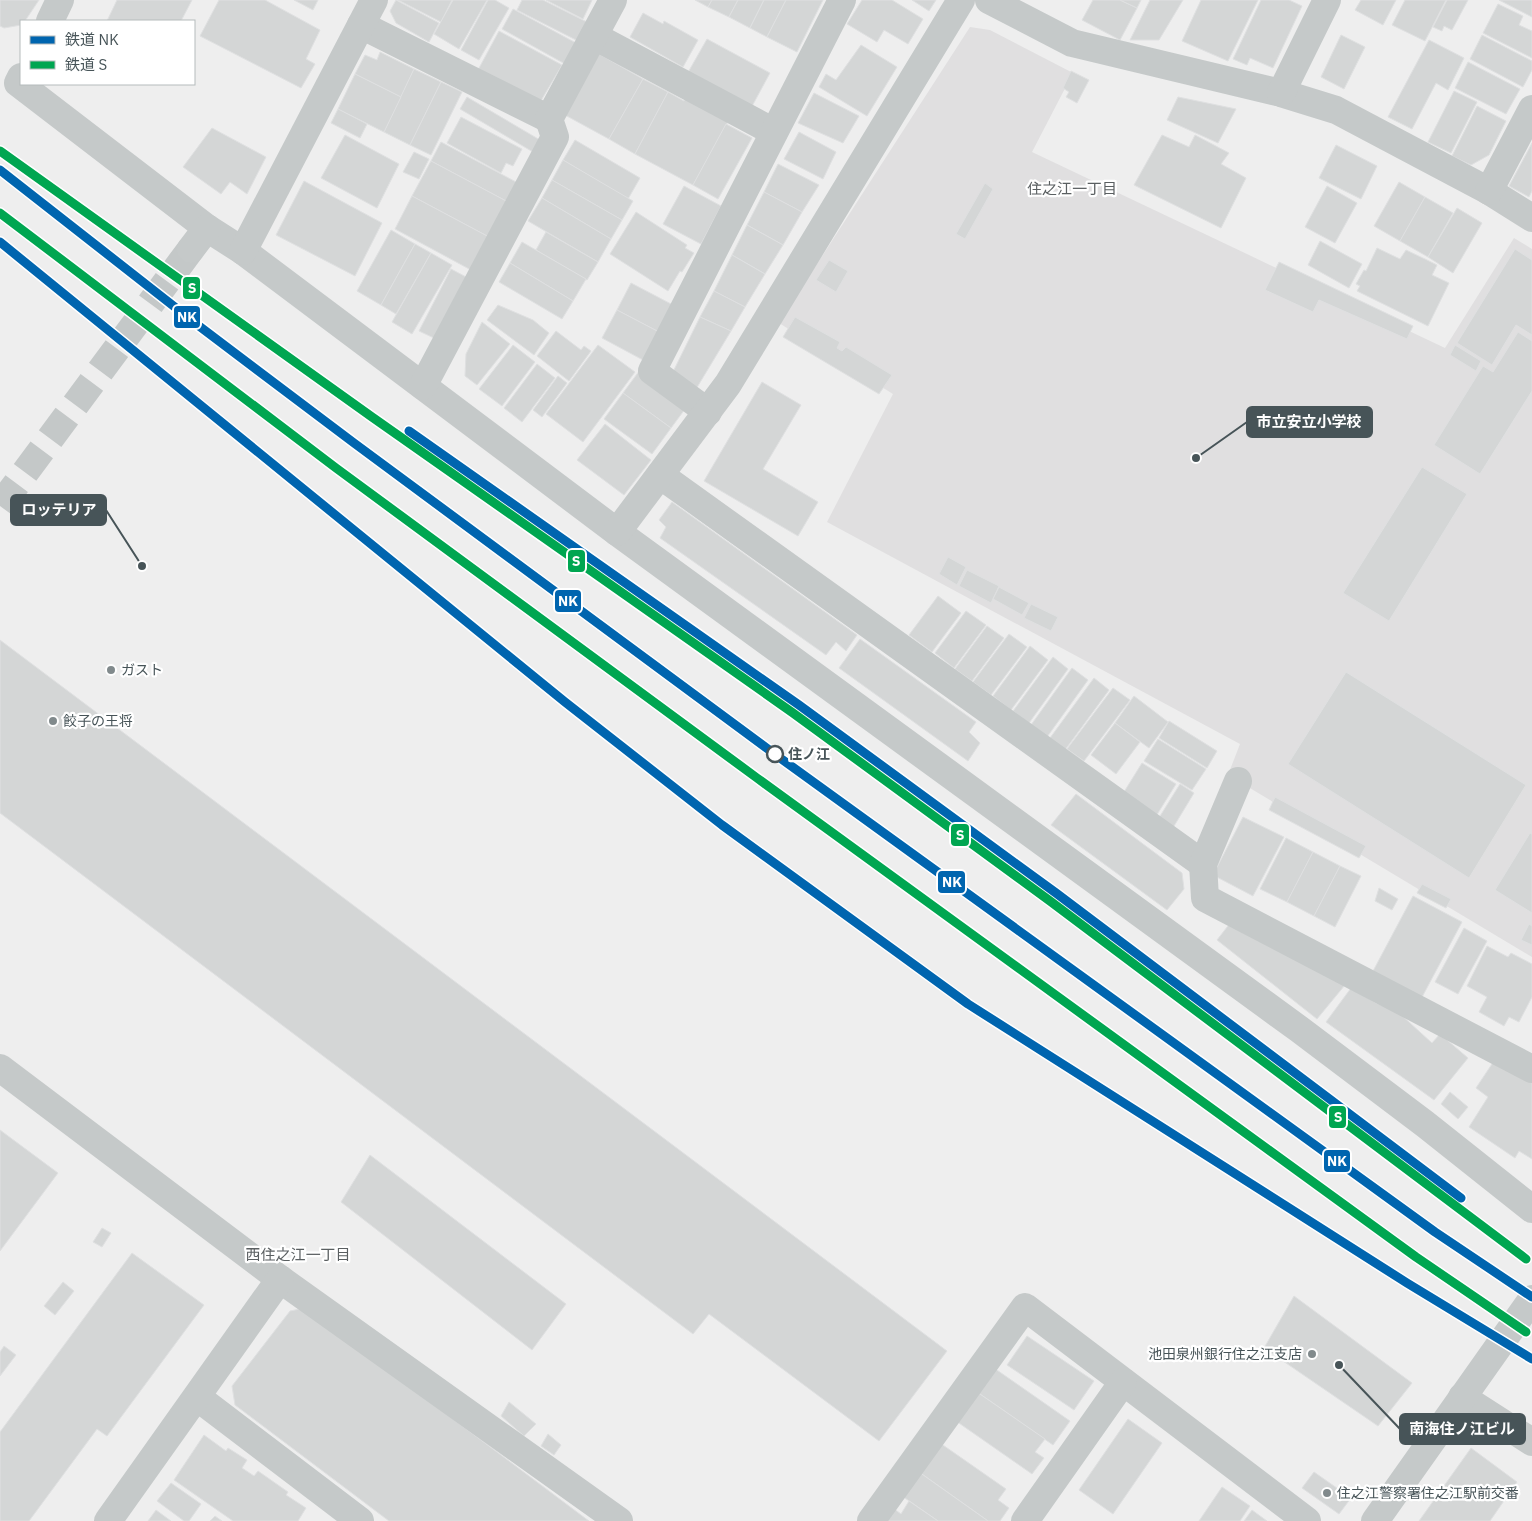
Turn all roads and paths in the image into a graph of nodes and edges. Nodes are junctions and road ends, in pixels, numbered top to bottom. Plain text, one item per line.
1 (60, 0) edge
2 (374, 0) edge
3 (613, 0) edge
4 (842, 0) edge
5 (961, 0) edge
6 (989, 0) edge
7 (1328, 0) edge
8 (50, 20) edge
9 (361, 25) junction
10 (594, 36) junction
11 (22, 85) edge
12 (1280, 93) junction
13 (1532, 110) edge
14 (549, 119) junction
15 (774, 132) junction
16 (1489, 191) junction
17 (1532, 218) edge
18 (243, 251) junction
19 (423, 386) junction
20 (708, 412) junction
21 (660, 475) junction
22 (617, 532) junction
23 (1238, 781) dead end
24 (1203, 864) junction
25 (0, 1068) edge
26 (1532, 1069) edge
27 (1532, 1209) edge
28 (280, 1279) junction
29 (1532, 1299) edge
30 (1123, 1382) junction
31 (197, 1397) junction
32 (1462, 1397) junction
33 (1532, 1442) edge
34 (345, 1517) edge
35 (108, 1521) edge
36 (619, 1521) edge
37 (871, 1521) edge
38 (1026, 1521) edge
39 (1307, 1521) edge
40 (1375, 1521) edge

1 - 8 street
2 - 9 street
3 - 10 street
4 - 15 street
5 - 20 street
6 - 12 street
7 - 12 street
9 - 14 street
9 - 18 street
10 - 14 street
10 - 15 street
11 - 18 street
12 - 16 street
13 - 16 street
14 - 19 street
15 - 20 street
16 - 17 street
18 - 19 street
19 - 22 street
20 - 21 street
21 - 22 street
21 - 24 street
22 - 27 street
23 - 24 street
24 - 26 street
25 - 28 street
28 - 31 street
28 - 36 street
29 - 32 street
30 - 37 street
30 - 38 street
30 - 39 street
31 - 34 street
31 - 35 street
32 - 33 street
32 - 40 street

